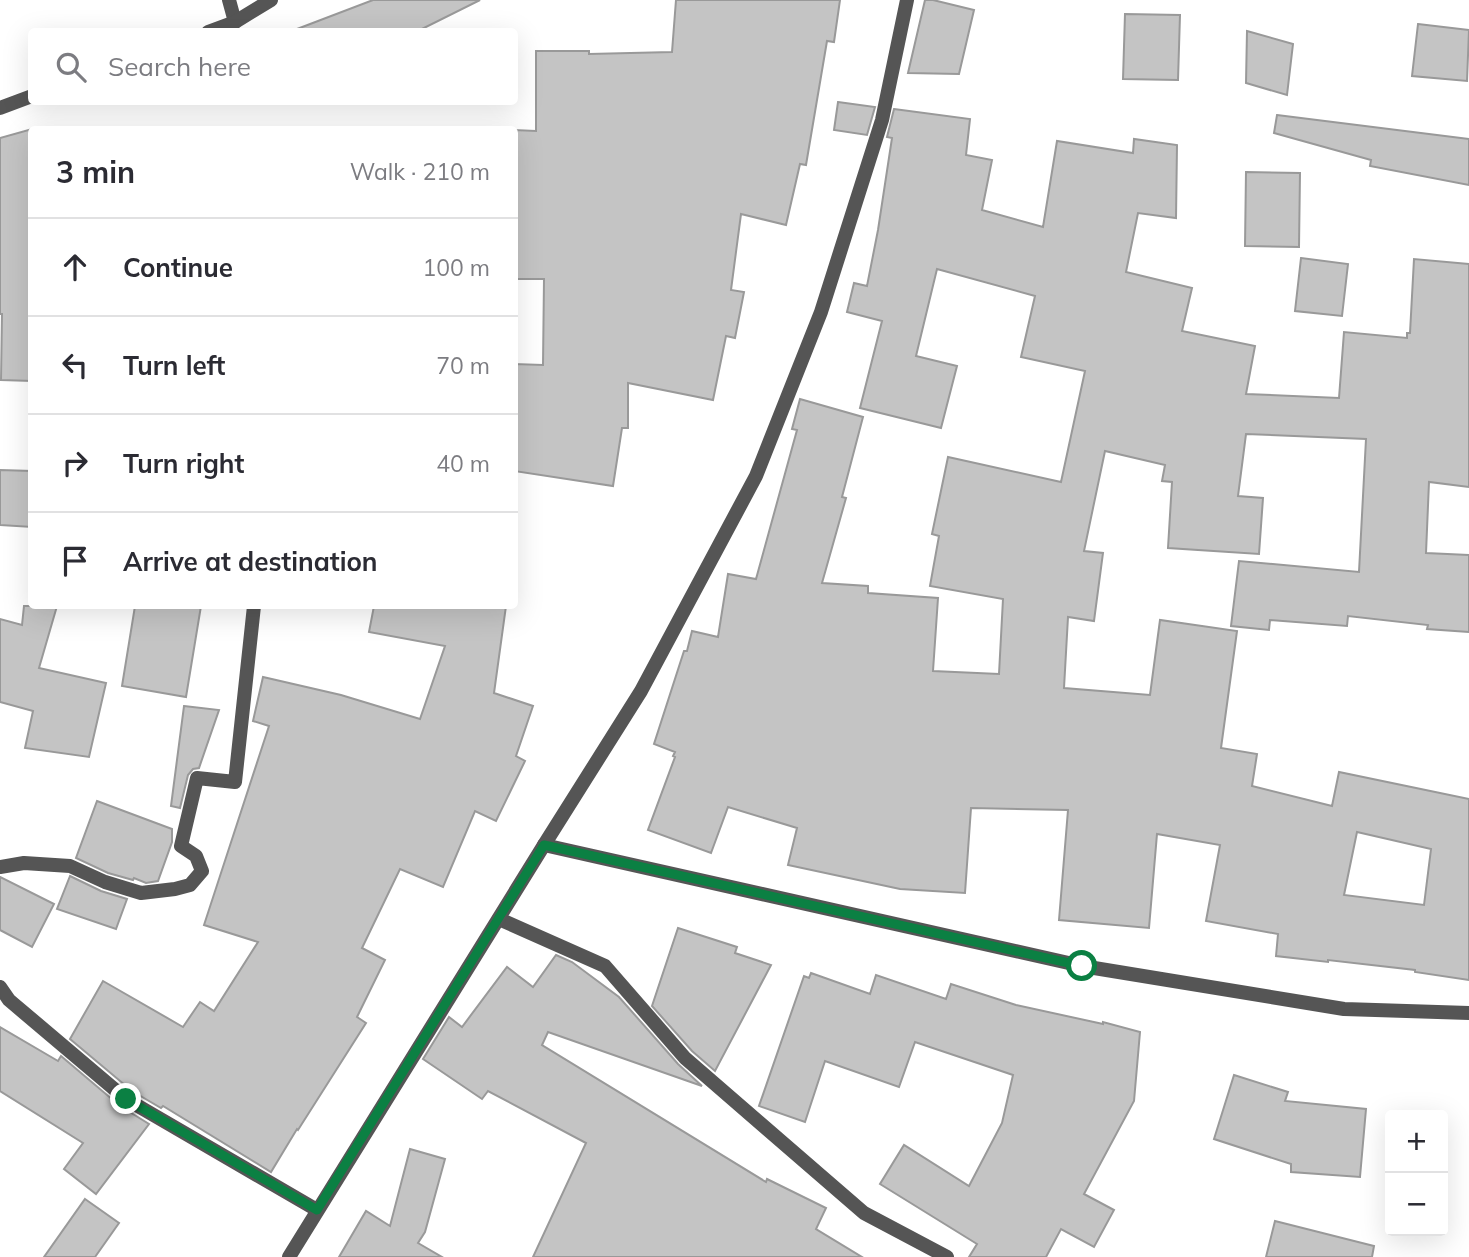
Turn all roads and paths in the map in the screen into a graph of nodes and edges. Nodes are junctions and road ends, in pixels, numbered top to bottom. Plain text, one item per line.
1 (229, 0) edge
2 (271, 0) edge
3 (907, 0) edge
4 (235, 22) junction
5 (219, 28) edge
6 (28, 98) edge
7 (0, 108) edge
8 (254, 609) edge
9 (544, 845) junction
10 (0, 867) edge
11 (499, 919) junction
12 (0, 987) edge
13 (1469, 1013) edge
14 (317, 1210) junction
15 (289, 1257) edge
16 (947, 1257) edge

1 - 4 street
2 - 4 street
3 - 9 street
4 - 5 street
6 - 7 street
8 - 10 street
9 - 11 street
9 - 13 street
11 - 14 street
11 - 16 street
12 - 14 street
14 - 15 street

